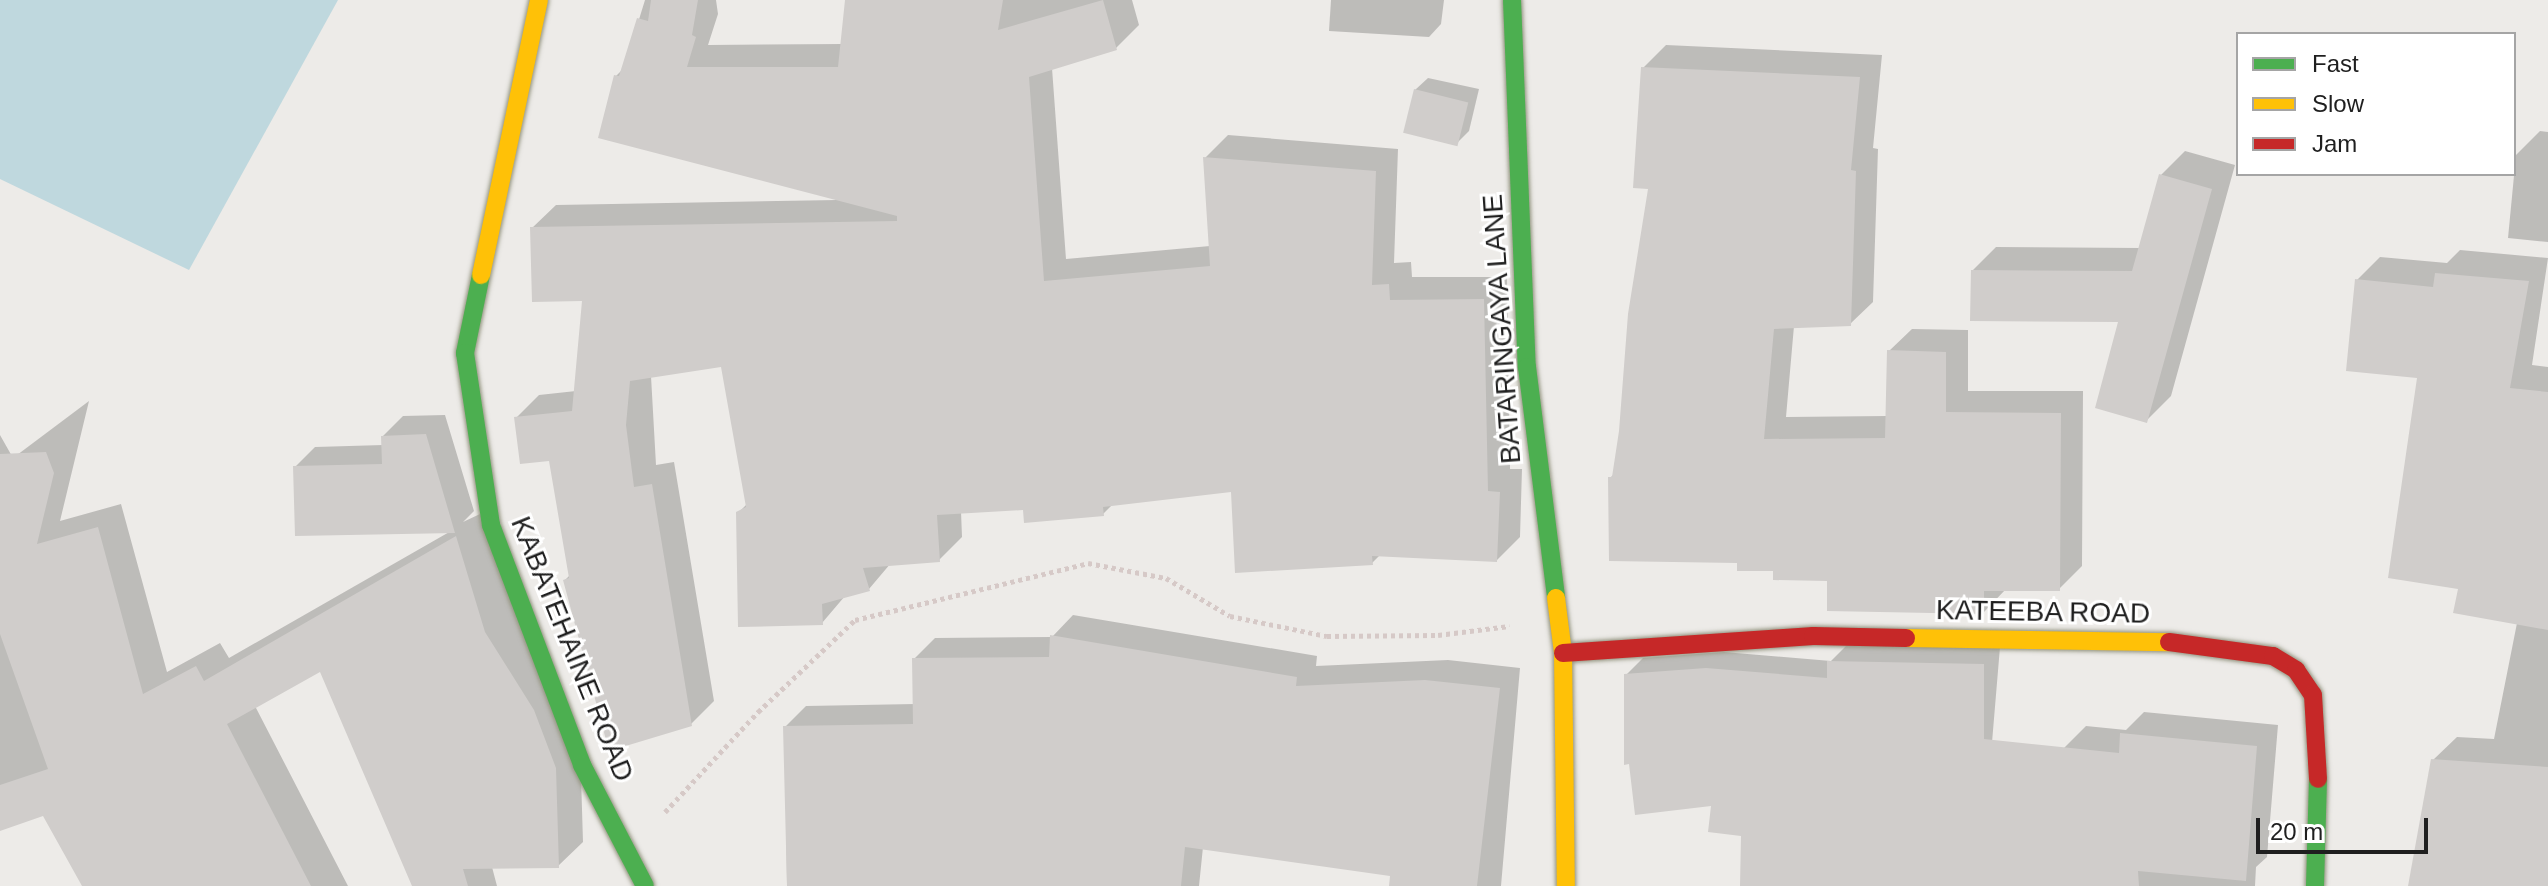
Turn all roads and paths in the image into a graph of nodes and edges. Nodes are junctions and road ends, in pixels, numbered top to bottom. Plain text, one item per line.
1 (539, 0) edge
2 (1512, 0) edge
3 (1559, 619) junction
4 (1563, 653) junction
5 (629, 851) junction
6 (645, 886) edge
7 (1566, 886) edge
8 (2315, 886) edge

1 - 5 street, KABATEHAINE ROAD
2 - 3 street, BATARINGAYA LANE
3 - 4 street, BATARINGAYA LANE
3 - 5 path
4 - 7 street, BATARINGAYA LANE
4 - 8 street, KATEEBA ROAD
5 - 6 street, KABATEHAINE ROAD

